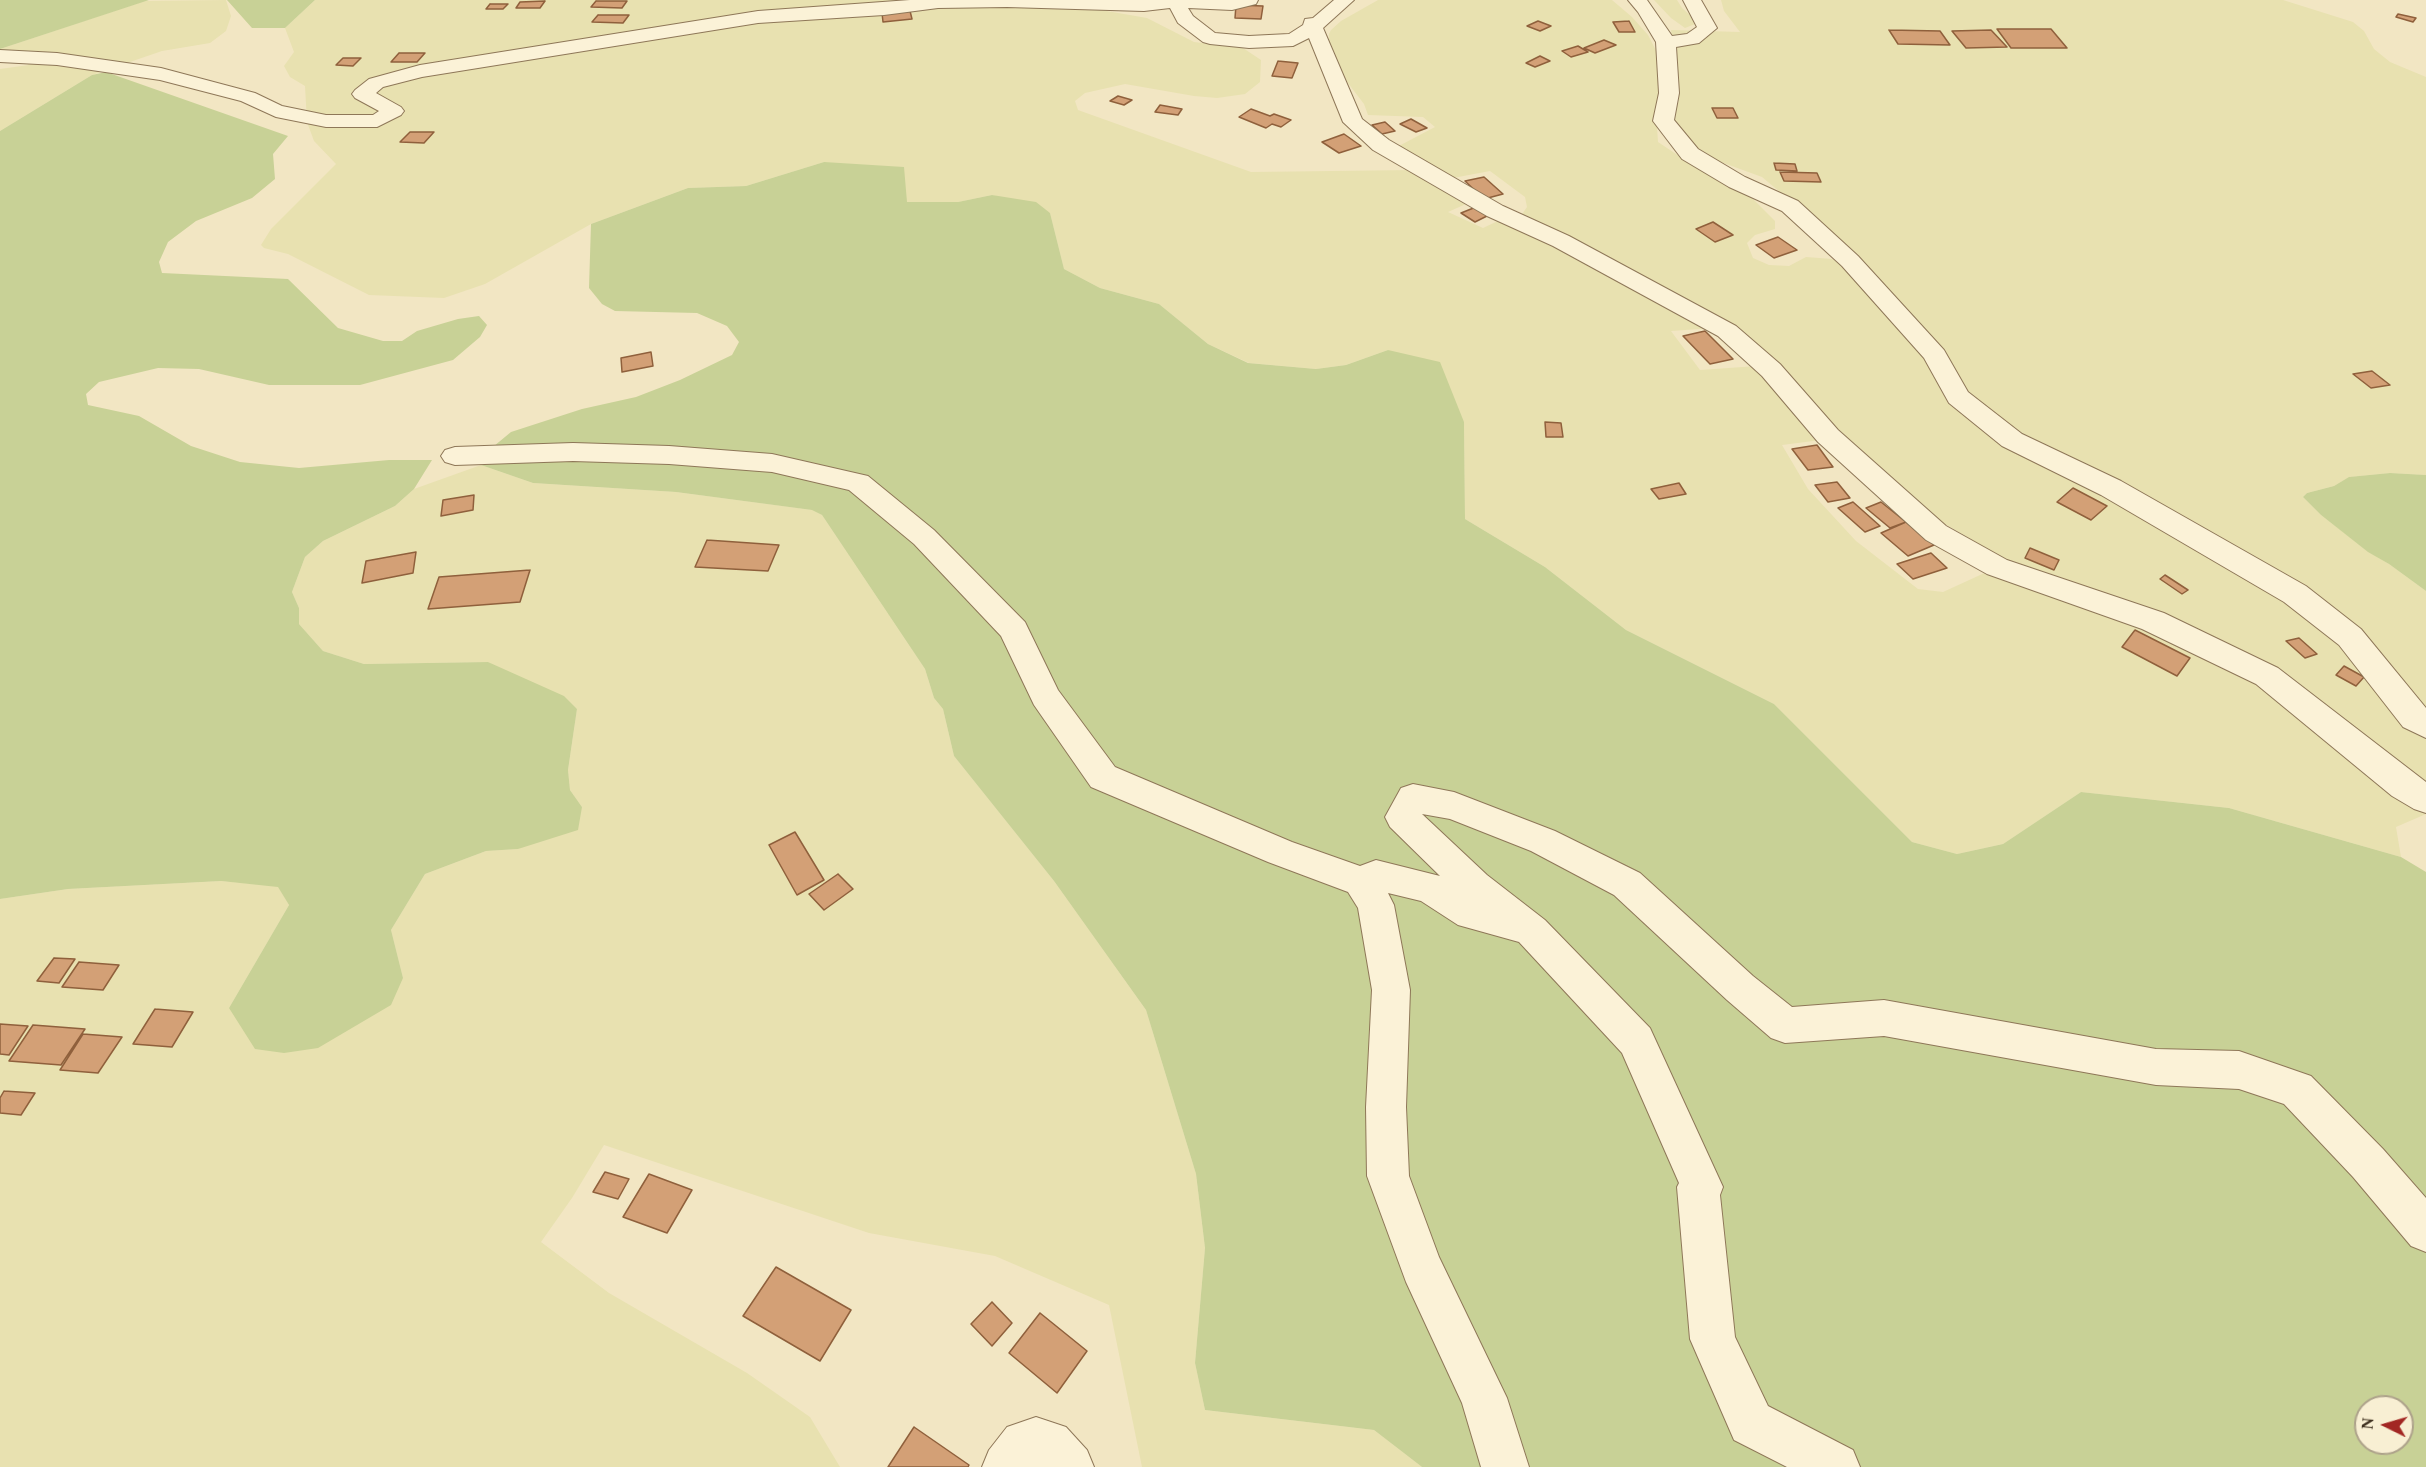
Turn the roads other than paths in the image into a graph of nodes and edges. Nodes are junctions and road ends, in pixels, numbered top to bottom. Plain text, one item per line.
1 (1248, 0) edge
2 (1346, 0) edge
3 (1638, 0) edge
4 (1692, 0) edge
5 (1179, 2) edge
6 (1312, 25) junction
7 (1666, 42) junction
8 (0, 56) edge
9 (455, 456) dead end
10 (2426, 725) edge
11 (2426, 800) edge
12 (1361, 881) junction
13 (1532, 931) junction
14 (2426, 1232) edge
15 (1006, 1467) edge
16 (1070, 1467) edge
17 (1505, 1467) edge
18 (1836, 1467) edge

1 - 5 street
2 - 6 street
3 - 7 street
4 - 7 street
5 - 6 street
5 - 8 street
6 - 11 street
7 - 10 street
9 - 12 street
12 - 13 street
12 - 17 street
13 - 14 street
13 - 18 street
15 - 16 street

